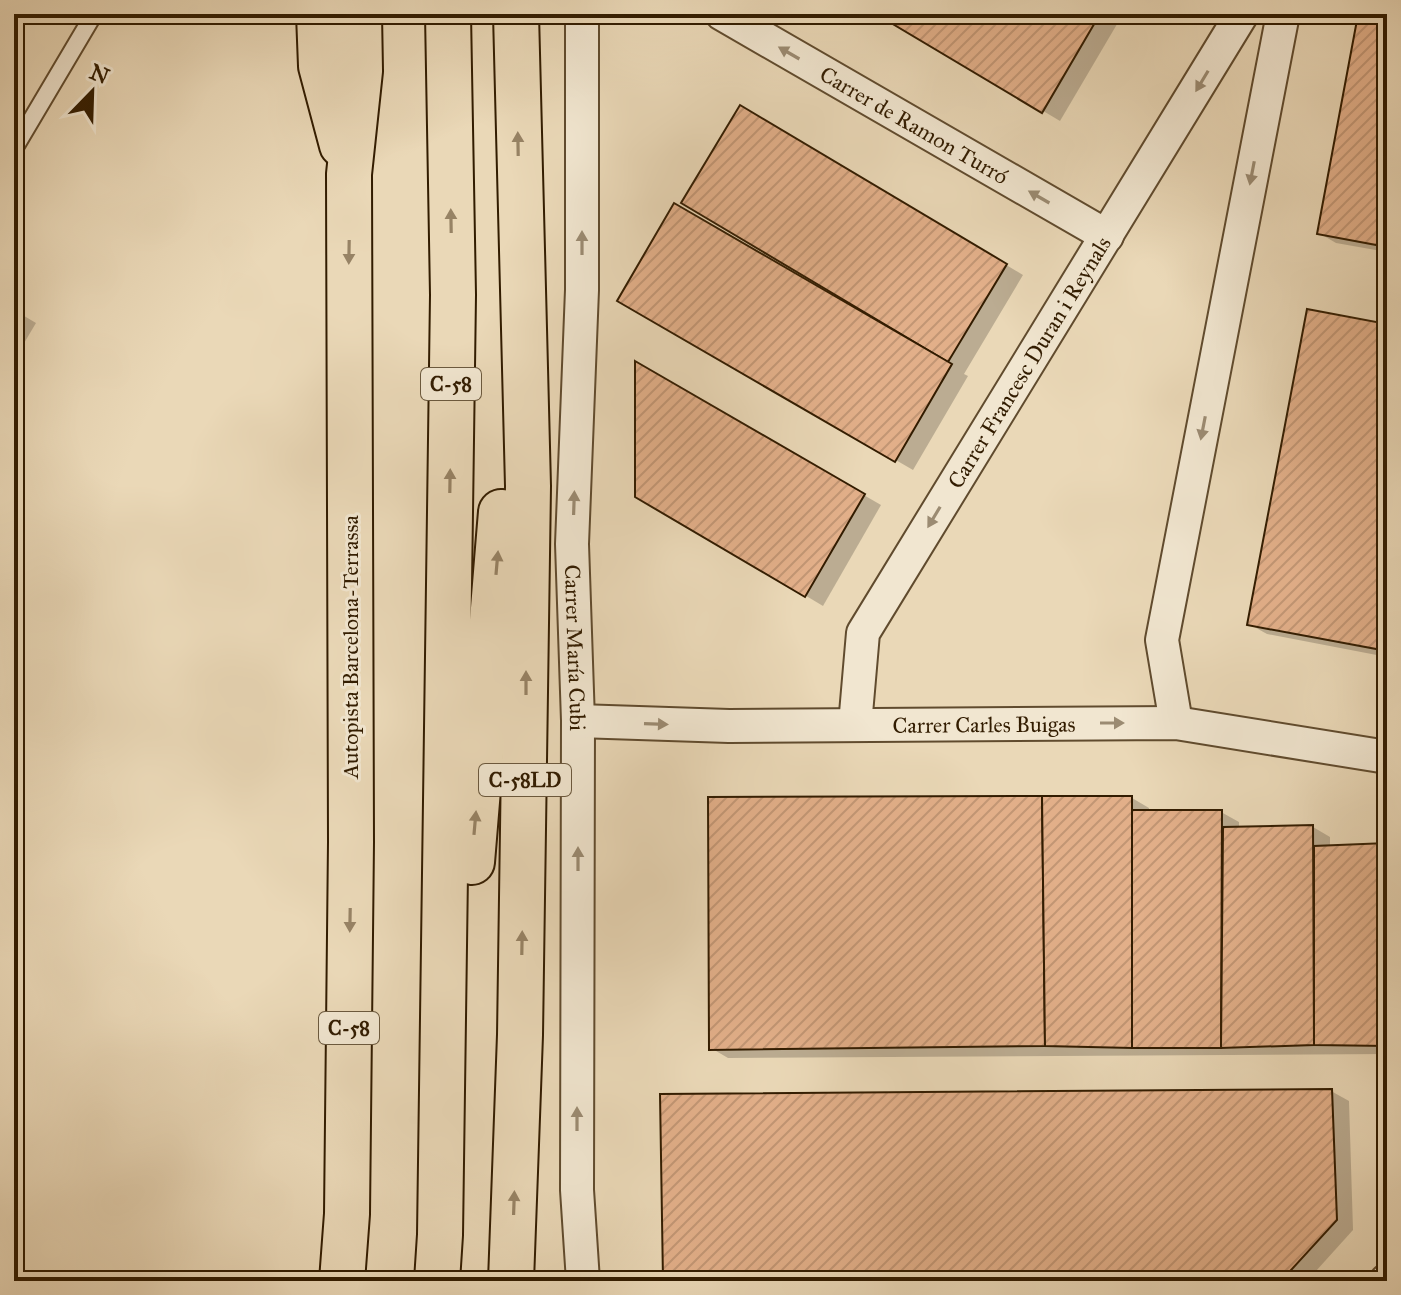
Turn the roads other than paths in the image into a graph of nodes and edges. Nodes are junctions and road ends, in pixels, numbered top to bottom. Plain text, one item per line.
1 (94, 14) edge
2 (319, 14) edge
3 (359, 14) edge
4 (448, 14) edge
5 (516, 14) edge
6 (582, 14) edge
7 (722, 14) edge
8 (1242, 14) edge
9 (1283, 14) edge
10 (14, 149) edge
11 (349, 174) junction
12 (1107, 236) junction
13 (521, 278) junction
14 (578, 721) junction
15 (1176, 723) junction
16 (855, 725) junction
17 (1387, 757) edge
18 (440, 1235) junction
19 (342, 1281) edge
20 (437, 1281) edge
21 (511, 1281) edge
22 (583, 1281) edge

1 - 10 lane
2 - 11 highway
3 - 11 highway, Autopista Barcelona-Terrassa / C-58
18 -> 4 highway, C-58
13 -> 5 highway, C-58LD
14 -> 6 street, Carrer María Cubi
12 -> 7 street, Carrer de Ramon Turró
8 -> 12 street, Carrer Francesc Duran i Reynals
9 -> 15 street
11 -> 19 highway, Autopista Barcelona-Terrassa / C-58
12 -> 16 street, Carrer Francesc Duran i Reynals
18 -> 13 highway
21 -> 13 highway, C-58LD
14 -> 16 street, Carrer Carles Buigas
22 -> 14 street, Carrer María Cubi
16 -> 15 street, Carrer Carles Buigas
15 - 17 street, Carrer Carles Buigas
18 - 20 highway, C-58

